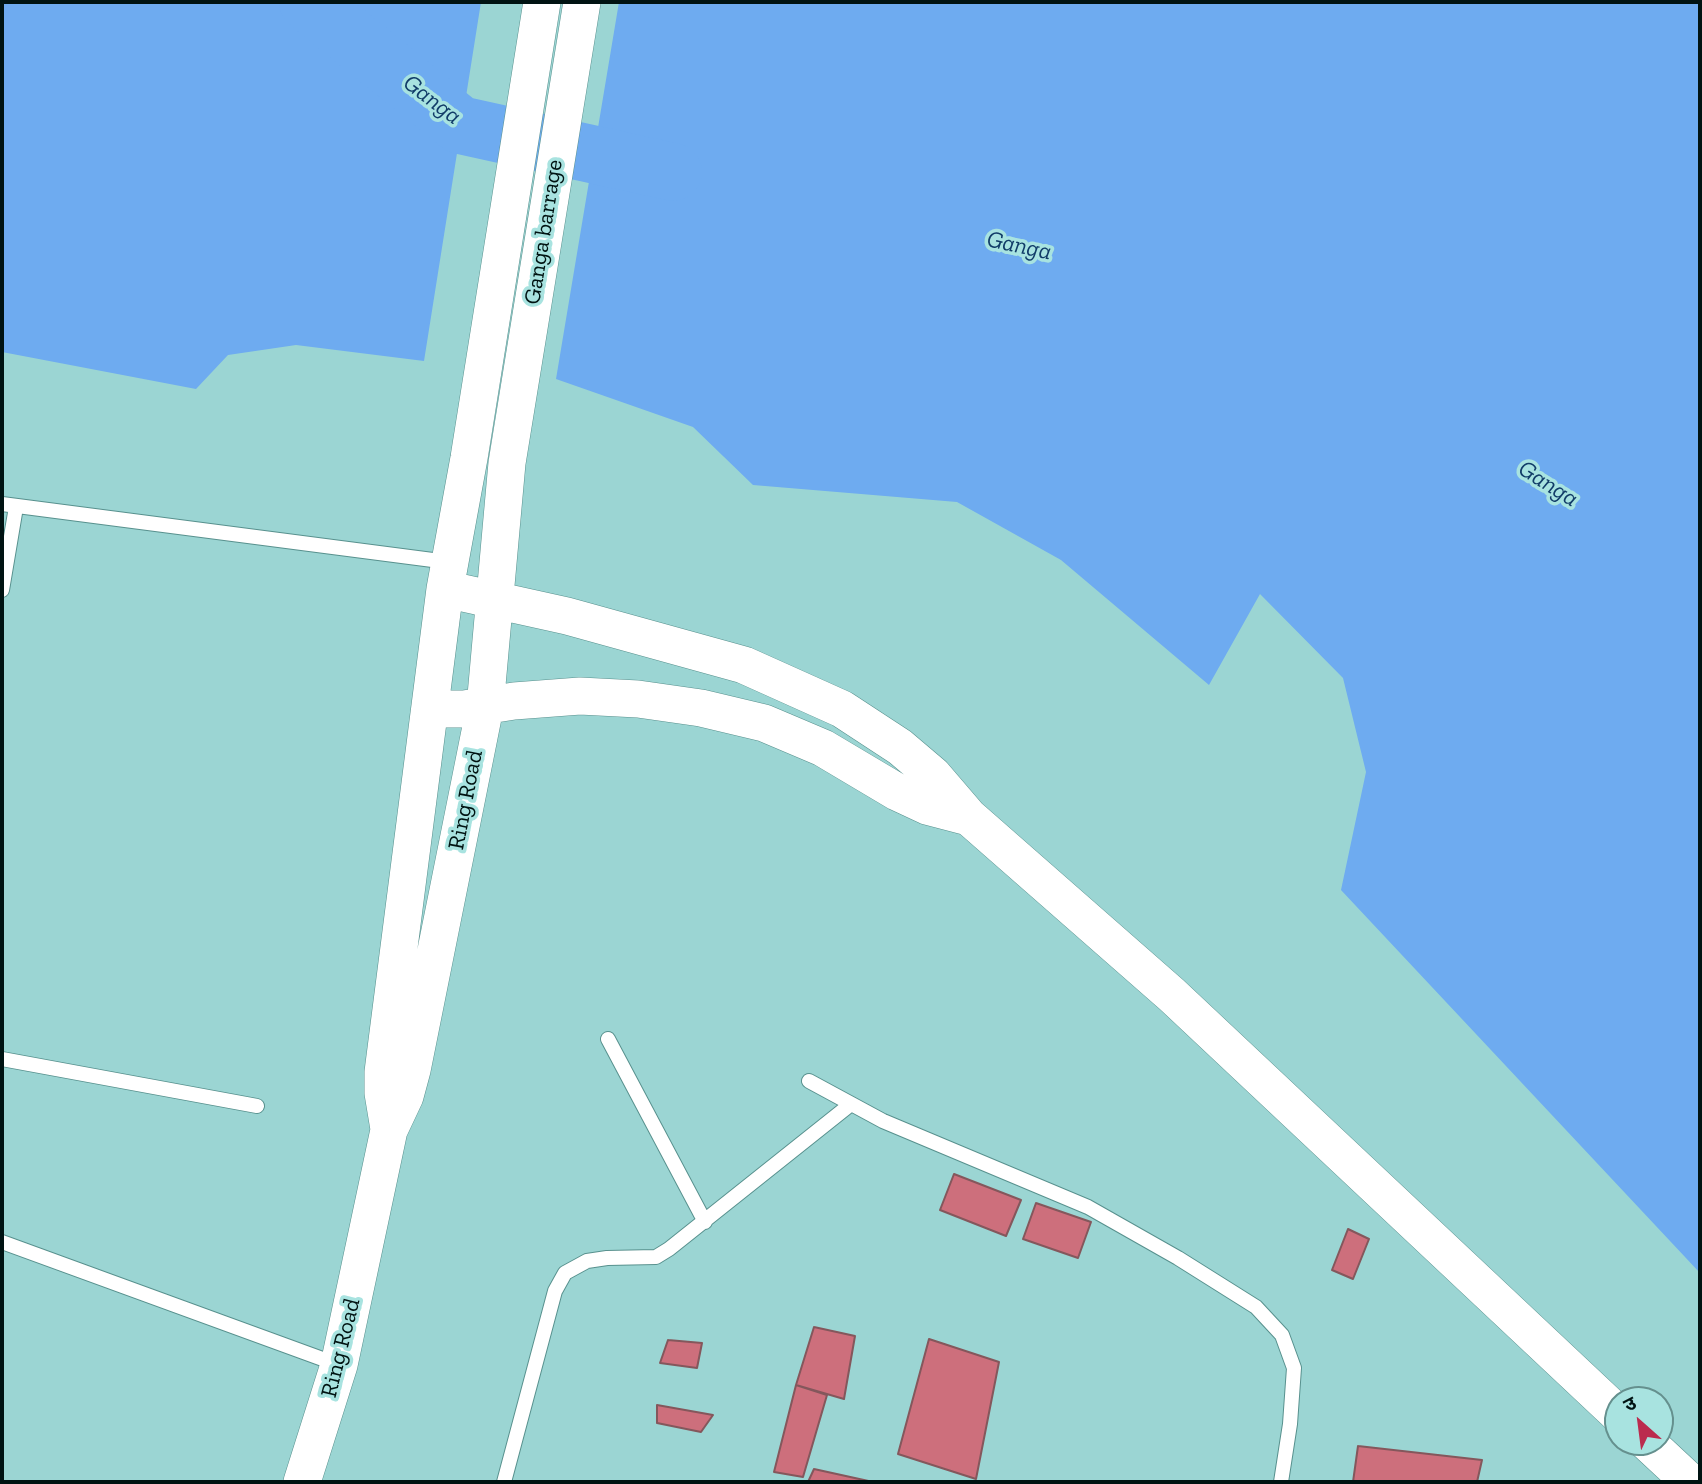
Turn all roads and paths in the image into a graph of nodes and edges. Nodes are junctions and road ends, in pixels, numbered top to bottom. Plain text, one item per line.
1 (542, 2) edge
2 (582, 2) edge
3 (469, 458) joint
4 (507, 463) joint
5 (9, 505) edge
6 (446, 576) junction
7 (2, 590) edge
8 (495, 599) junction
9 (485, 707) junction
10 (430, 709) junction
11 (969, 817) junction
12 (608, 1039) dead end
13 (2, 1059) edge
14 (809, 1081) dead end
15 (851, 1104) junction
16 (257, 1106) dead end
17 (389, 1130) junction
18 (705, 1222) junction
19 (2, 1242) edge
20 (339, 1365) junction
21 (1604, 1401) edge
22 (1662, 1456) edge
23 (302, 1482) edge
24 (504, 1482) edge
25 (1281, 1482) edge
26 (1690, 1482) edge

1 - 3 main road, Ganga barrage
2 - 4 main road, Ganga barrage
3 - 6 main road, Ring Road
4 - 8 main road, Ring Road
5 - 6 lane
5 - 7 lane
6 - 8 main road
6 - 10 main road, Ring Road
8 - 9 main road, Ring Road
8 - 11 main road
9 - 10 main road
9 - 11 main road
9 - 17 main road, Ring Road
10 - 17 main road, Ring Road
11 - 21 main road
12 - 18 lane
13 - 16 lane
14 - 15 lane
15 - 18 lane
15 - 25 lane
17 - 20 main road, Ring Road
18 - 24 lane
19 - 20 lane
20 - 23 main road, Ring Road
22 - 26 main road

